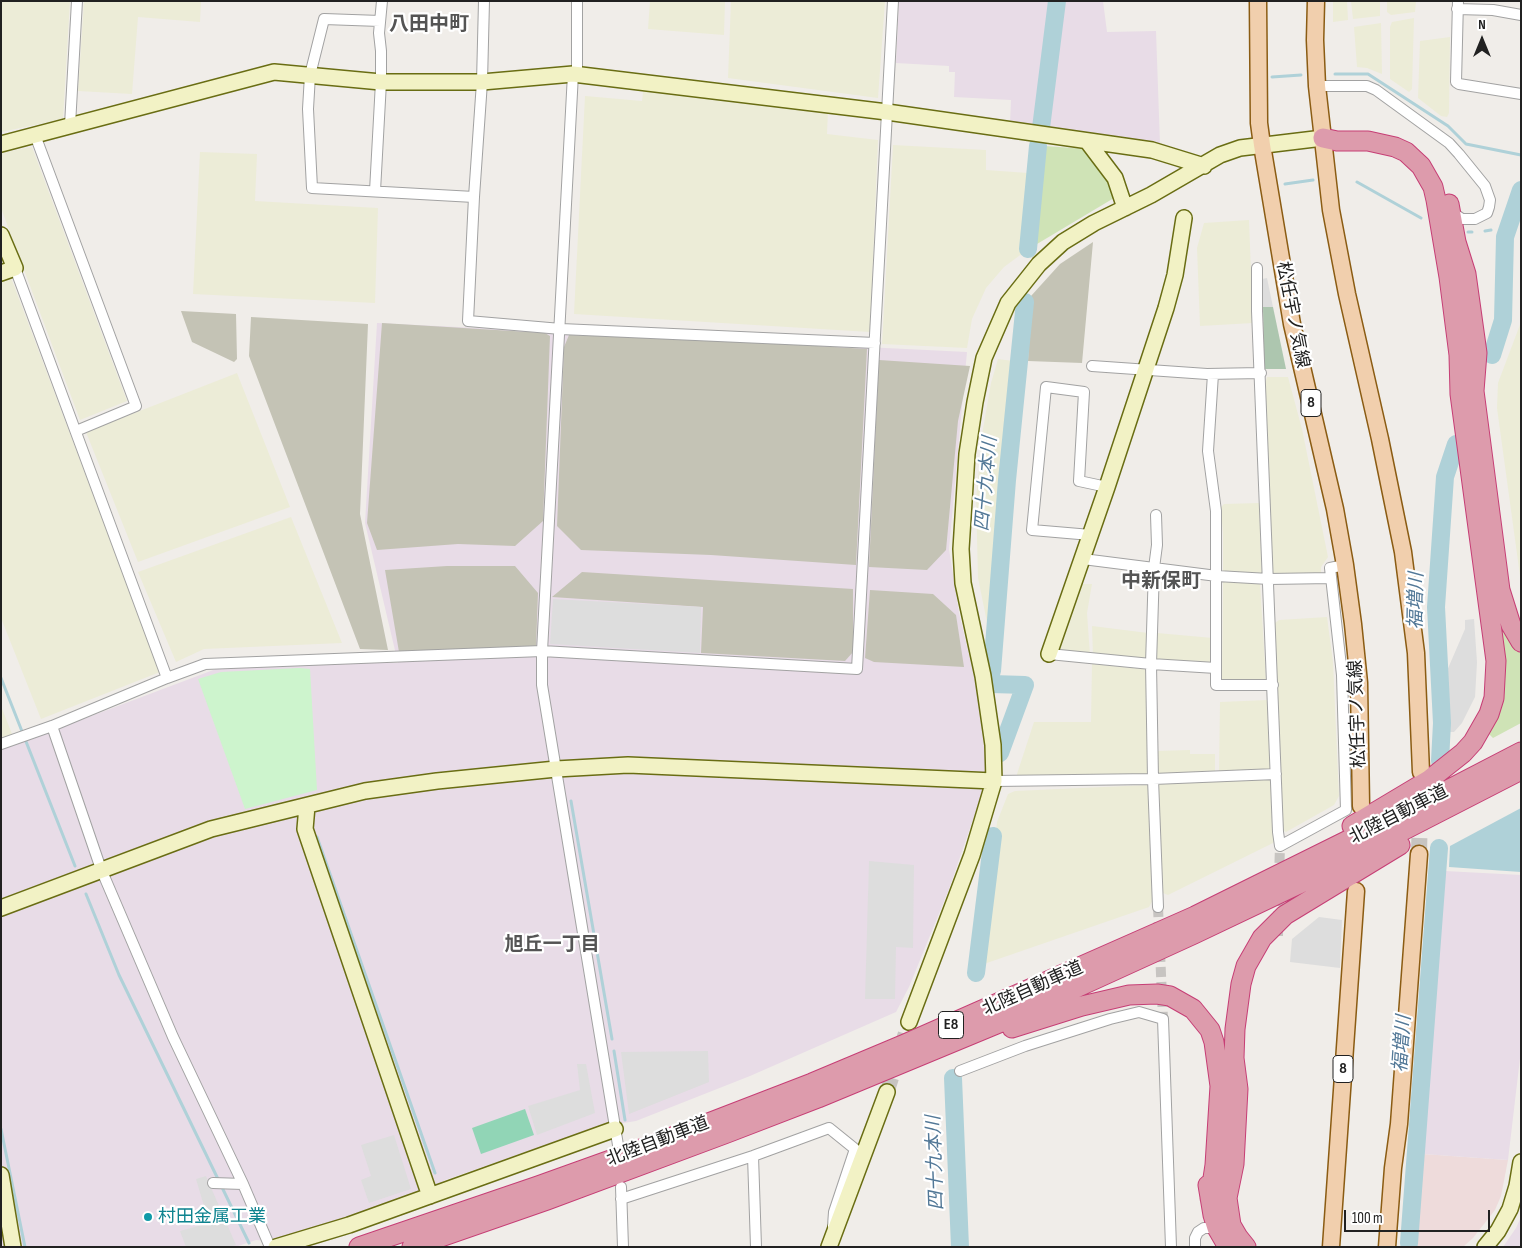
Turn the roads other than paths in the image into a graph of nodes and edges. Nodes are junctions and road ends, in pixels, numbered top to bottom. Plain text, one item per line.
1 (77, 1) edge
2 (382, 1) edge
3 (484, 1) edge
4 (577, 1) edge
5 (893, 1) edge
6 (1258, 1) edge
7 (1316, 1) edge
8 (1458, 5) edge
9 (1521, 15) edge
10 (380, 21) junction
11 (575, 74) junction
12 (310, 76) junction
13 (380, 82) junction
14 (482, 82) junction
15 (1317, 86) junction
16 (1521, 94) edge
17 (887, 112) junction
18 (70, 125) junction
19 (35, 135) junction
20 (1323, 138) junction
21 (1087, 141) junction
22 (1, 144) edge
23 (1262, 144) junction
24 (1204, 166) junction
25 (375, 191) junction
26 (474, 197) junction
27 (1125, 208) junction
28 (1451, 212) junction
29 (1184, 218) dead end
30 (1, 235) edge
31 (1449, 243) junction
32 (1257, 268) dead end
33 (8, 271) edge
34 (560, 328) junction
35 (875, 343) junction
36 (1092, 366) dead end
37 (1146, 371) junction
38 (1261, 373) junction
39 (1213, 374) junction
40 (1467, 392) junction
41 (76, 431) junction
42 (1107, 487) junction
43 (1156, 515) dead end
44 (1091, 535) junction
45 (1083, 559) junction
46 (1345, 565) junction
47 (1154, 568) junction
48 (1217, 576) junction
49 (1331, 578) junction
50 (1269, 579) junction
51 (1521, 642) edge
52 (542, 651) junction
53 (1048, 654) joint
54 (1151, 664) junction
55 (1216, 668) junction
56 (167, 678) junction
57 (1273, 684) junction
58 (52, 726) junction
59 (1, 744) edge
60 (1521, 752) edge
61 (556, 769) junction
62 (1521, 771) edge
63 (1421, 772) dead end
64 (1276, 774) junction
65 (1153, 779) junction
66 (994, 781) junction
67 (307, 806) junction
68 (1361, 806) dead end
69 (1419, 854) tunnel mouth
70 (100, 869) junction
71 (1356, 891) dead end
72 (1158, 907) tunnel mouth
73 (1, 908) edge
74 (1195, 916) junction
75 (909, 1022) tunnel mouth
76 (1226, 1058) junction
77 (960, 1071) dead end
78 (887, 1092) tunnel mouth
79 (818, 1098) junction
80 (615, 1129) junction
81 (618, 1145) dead end
82 (753, 1156) junction
83 (1521, 1163) edge
84 (1, 1175) edge
85 (213, 1183) dead end
86 (238, 1184) junction
87 (621, 1187) dead end
88 (430, 1196) junction
89 (621, 1198) junction
90 (1218, 1198) junction
91 (1217, 1228) junction
92 (831, 1241) edge
93 (12, 1247) edge
94 (270, 1247) edge
95 (276, 1247) edge
96 (359, 1247) edge
97 (412, 1247) edge
98 (623, 1247) edge
99 (756, 1247) edge
100 (1171, 1247) edge
101 (1195, 1247) edge
102 (1228, 1247) edge
103 (1246, 1247) edge
104 (1331, 1247) edge
105 (1387, 1247) edge
106 (1484, 1247) edge

1 - 18 street
2 - 10 street
3 - 14 street
4 - 11 street
5 - 17 street
6 - 23 main road, 松任宇ノ気線 / 8
7 - 15 main road
8 - 9 street
8 - 16 street
10 - 12 street
10 - 13 street
11 - 14 street
11 - 17 street
11 - 34 street
12 - 13 street
12 - 18 street
12 - 25 street
13 - 14 street
13 - 25 street
14 - 26 street
15 - 20 main road
15 - 28 street
17 - 21 street
17 - 35 street
18 - 19 street
19 - 22 street
19 - 41 street
20 - 23 street
20 - 28 highway
20 - 31 highway
20 - 63 main road
21 - 24 street
21 - 27 street
23 - 24 street
23 - 46 main road, 松任宇ノ気線 / 8
24 - 27 street
25 - 26 street
26 - 34 street
27 - 66 street
28 - 31 highway
29 - 37 street
30 - 33 street
31 - 40 highway
32 - 38 street
33 - 41 street
34 - 35 street
34 - 52 street
35 - 52 street
36 - 37 street
37 - 39 street
37 - 42 street
38 - 39 street
38 - 50 street
39 - 48 street
40 - 51 highway
40 - 74 highway
41 - 56 street
42 - 44 street
42 - 44 street
43 - 47 street
44 - 45 street
45 - 47 street
45 - 53 street
46 - 49 street
46 - 68 main road, 松任宇ノ気線 / 8
47 - 48 street
47 - 54 street
48 - 50 street
48 - 55 street
49 - 50 street
49 - 64 street
50 - 57 street
52 - 56 street
52 - 61 street
53 - 54 street
54 - 55 street
54 - 65 street
55 - 57 street
56 - 58 street
57 - 64 street
58 - 59 street
58 - 70 street
60 - 74 highway, 北陸自動車道 / E8
61 - 66 street
61 - 67 street
61 - 80 street
62 - 76 highway
62 - 79 highway, 北陸自動車道 / E8
64 - 65 street
65 - 66 street
65 - 72 street
66 - 75 street
67 - 70 street
67 - 88 street
69 - 105 main road
70 - 73 street
70 - 86 street
71 - 104 main road, 8
74 - 96 highway, 北陸自動車道 / E8
76 - 79 highway
76 - 90 highway
76 - 90 highway
77 - 100 street
78 - 92 street
79 - 97 highway, 北陸自動車道 / E8
80 - 81 street
80 - 88 street
82 - 89 street
82 - 92 street
82 - 99 street
83 - 106 street
84 - 93 street
85 - 86 street
86 - 94 street
87 - 89 street
88 - 95 street
89 - 98 street
90 - 91 highway
90 - 103 highway
91 - 101 street
91 - 102 highway

